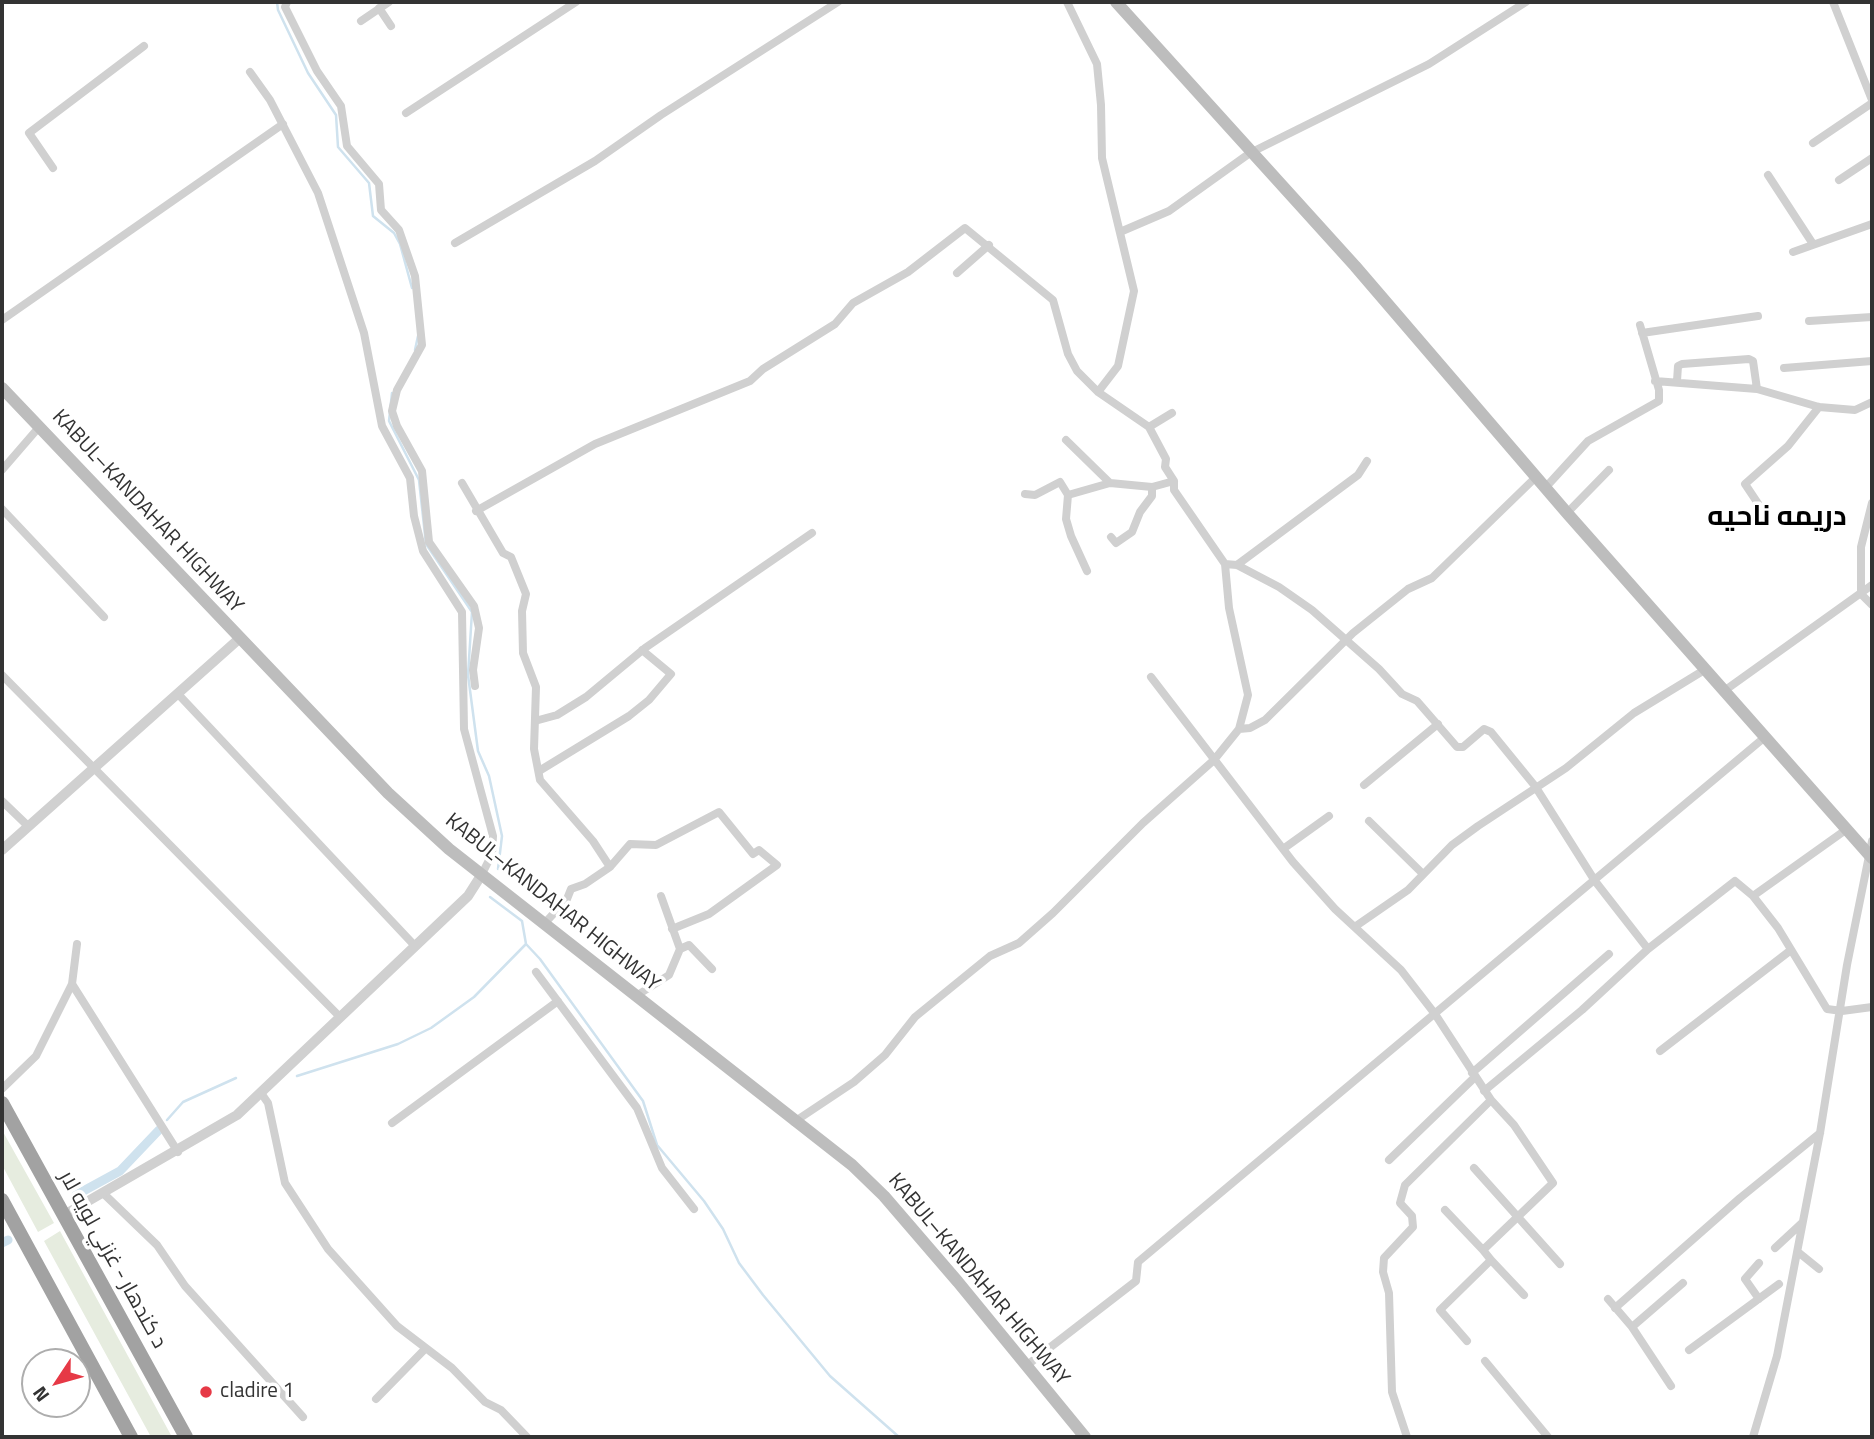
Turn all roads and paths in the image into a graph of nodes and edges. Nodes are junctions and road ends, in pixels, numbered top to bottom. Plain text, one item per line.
1 (287, 2) edge
2 (389, 2) edge
3 (576, 2) edge
4 (838, 2) edge
5 (1067, 2) edge
6 (1116, 2) edge
7 (1526, 2) edge
8 (1833, 2) edge
9 (1516, 6) edge
10 (379, 8) junction
11 (361, 21) dead end
12 (391, 26) dead end
13 (144, 46) dead end
14 (250, 72) dead end
15 (1872, 102) edge
16 (406, 113) dead end
17 (283, 124) junction
18 (1813, 143) dead end
19 (1250, 153) junction
20 (1872, 158) edge
21 (53, 168) dead end
22 (1768, 176) dead end
23 (1839, 180) dead end
24 (1872, 224) edge
25 (1120, 232) junction
26 (455, 243) dead end
27 (1813, 244) junction
28 (989, 245) junction
29 (1793, 252) dead end
30 (957, 273) dead end
31 (1758, 316) dead end
32 (1872, 317) edge
33 (2, 320) edge
34 (1809, 321) dead end
35 (1872, 360) edge
36 (1784, 368) dead end
37 (1677, 380) junction
38 (1656, 381) junction
39 (2, 388) edge
40 (1757, 389) junction
41 (1098, 392) junction
42 (1872, 402) edge
43 (1819, 407) junction
44 (1171, 413) dead end
45 (40, 426) junction
46 (1149, 427) junction
47 (1066, 440) dead end
48 (1367, 461) dead end
49 (2, 470) edge
50 (1609, 470) dead end
51 (1536, 477) junction
52 (1174, 481) junction
53 (1110, 483) junction
54 (461, 484) dead end
55 (1152, 487) junction
56 (1546, 487) junction
57 (1025, 494) dead end
58 (1068, 495) junction
59 (1872, 503) edge
60 (2, 509) edge
61 (476, 511) junction
62 (1567, 513) junction
63 (1765, 514) dead end
64 (812, 533) dead end
65 (1111, 537) dead end
66 (425, 544) junction
67 (1225, 564) junction
68 (1237, 565) junction
69 (1087, 571) dead end
70 (1872, 584) edge
71 (1861, 594) junction
72 (1872, 605) edge
73 (475, 609) junction
74 (104, 617) dead end
75 (463, 617) junction
76 (240, 638) junction
77 (1348, 641) junction
78 (642, 650) junction
79 (1706, 669) junction
80 (2, 675) edge
81 (1151, 677) dead end
82 (475, 686) dead end
83 (1724, 691) junction
84 (177, 694) junction
85 (535, 721) junction
86 (1438, 724) junction
87 (1239, 729) junction
88 (1765, 737) junction
89 (1214, 760) junction
90 (93, 768) junction
91 (539, 771) junction
92 (1364, 785) dead end
93 (1535, 786) junction
94 (2, 801) edge
95 (1329, 816) dead end
96 (1369, 821) dead end
97 (28, 827) junction
98 (1847, 829) junction
99 (1872, 841) edge
100 (1283, 849) junction
101 (2, 850) edge
102 (1871, 856) edge
103 (610, 867) junction
104 (482, 874) junction
105 (1423, 874) junction
106 (1595, 881) junction
107 (661, 896) dead end
108 (1753, 897) junction
109 (544, 924) junction
110 (1356, 926) junction
111 (672, 929) junction
112 (77, 944) dead end
113 (415, 946) junction
114 (680, 949) junction
115 (1648, 949) junction
116 (1791, 950) junction
117 (1609, 954) dead end
118 (712, 969) dead end
119 (536, 972) dead end
120 (72, 984) junction
121 (636, 996) junction
122 (558, 1001) junction
123 (1872, 1007) edge
124 (1842, 1011) junction
125 (1435, 1014) junction
126 (340, 1017) junction
127 (1660, 1051) dead end
128 (1474, 1075) junction
129 (2, 1089) edge
130 (1484, 1091) junction
131 (261, 1093) junction
132 (1491, 1100) junction
133 (2, 1103) edge
134 (794, 1122) junction
135 (392, 1124) dead end
136 (1820, 1133) junction
137 (178, 1152) junction
138 (1389, 1160) dead end
139 (1474, 1168) dead end
140 (104, 1194) junction
141 (2, 1200) edge
142 (694, 1209) dead end
143 (1445, 1210) dead end
144 (64, 1215) junction
145 (1518, 1216) junction
146 (1802, 1223) junction
147 (1776, 1248) dead end
148 (1483, 1250) junction
149 (1798, 1252) junction
150 (1491, 1260) junction
151 (1759, 1263) dead end
152 (1560, 1264) dead end
153 (1819, 1269) dead end
154 (1684, 1283) dead end
155 (1779, 1284) dead end
156 (1524, 1295) dead end
157 (1608, 1299) dead end
158 (1759, 1299) junction
159 (1615, 1308) junction
160 (1632, 1327) junction
161 (1467, 1341) dead end
162 (425, 1349) junction
163 (1689, 1350) dead end
164 (1485, 1361) dead end
165 (1026, 1366) junction
166 (1671, 1386) dead end
167 (376, 1399) dead end
168 (303, 1417) dead end
169 (131, 1437) edge
170 (186, 1437) edge
171 (527, 1437) edge
172 (1085, 1437) edge
173 (1407, 1437) edge
174 (1548, 1437) edge
175 (1753, 1437) edge

1 - 66 street
2 - 10 street
3 - 16 street
4 - 26 street
5 - 25 street
6 - 19 main road
7 - 9 street
8 - 15 street
9 - 19 street
10 - 11 street
10 - 12 street
13 - 21 street
14 - 17 street
15 - 18 street
17 - 33 street
17 - 66 street
19 - 25 street
19 - 51 main road
20 - 23 street
22 - 27 street
24 - 27 street
25 - 41 street
27 - 29 street
28 - 30 street
28 - 41 street
28 - 61 street
31 - 38 street
32 - 34 street
35 - 36 street
37 - 38 street
37 - 40 street
37 - 40 street
38 - 56 street
39 - 45 main road, KABUL–KANDAHAR HIGHWAY
40 - 43 street
41 - 46 street
42 - 43 street
43 - 63 street
44 - 46 street
45 - 49 street
45 - 76 main road, KABUL–KANDAHAR HIGHWAY
46 - 52 street
47 - 53 street
48 - 68 street
50 - 62 street
51 - 56 main road
51 - 77 street
52 - 55 street
52 - 67 street
53 - 55 street
53 - 58 street
54 - 61 street
55 - 65 street
56 - 62 main road
57 - 58 street
58 - 69 street
59 - 71 street
60 - 74 street
61 - 85 street
62 - 79 main road
64 - 78 street
66 - 73 street
66 - 75 street
67 - 68 street
67 - 87 street
68 - 77 street
70 - 71 street
71 - 72 street
71 - 83 street
73 - 75 street
73 - 82 street
75 - 104 street
76 - 84 street
76 - 104 main road, KABUL–KANDAHAR HIGHWAY
77 - 86 street
77 - 87 street
78 - 85 street
78 - 91 street
79 - 83 main road
79 - 93 street
80 - 90 street
81 - 89 street
83 - 88 main road
84 - 90 street
84 - 113 street
85 - 91 street
86 - 92 street
86 - 93 street
87 - 89 street
88 - 98 main road
88 - 106 street
89 - 100 street
89 - 134 street
90 - 97 street
90 - 126 street
91 - 103 street
93 - 105 street
93 - 106 street
94 - 97 street
95 - 100 street
96 - 105 street
97 - 101 street
98 - 102 main road
98 - 108 street
99 - 102 street
100 - 110 street
102 - 124 street
103 - 109 street
103 - 111 street
104 - 109 main road, KABUL–KANDAHAR HIGHWAY
104 - 113 street
105 - 110 street
106 - 115 street
106 - 125 street
107 - 111 street
108 - 115 street
108 - 116 street
109 - 121 main road, KABUL–KANDAHAR HIGHWAY
110 - 125 street
111 - 114 street
112 - 120 street
113 - 126 street
114 - 118 street
114 - 121 street
115 - 130 street
116 - 124 street
116 - 127 street
117 - 128 street
119 - 122 street
120 - 129 street
120 - 137 street
121 - 134 main road, KABUL–KANDAHAR HIGHWAY
122 - 135 street
122 - 142 street
123 - 124 street
124 - 136 street
125 - 128 street
125 - 165 street
126 - 131 street
128 - 130 street
128 - 138 street
130 - 132 street
131 - 137 street
131 - 162 street
132 - 145 street
132 - 173 street
133 - 144 highway, د کندهار - غزني لويه لار
134 - 165 main road, KABUL–KANDAHAR HIGHWAY
136 - 146 street
136 - 159 street
137 - 140 street
139 - 145 street
140 - 144 street
140 - 168 street
141 - 169 highway
143 - 148 street
144 - 170 highway, د کندهار - غزني لويه لار
145 - 148 street
145 - 152 street
146 - 147 street
146 - 149 street
148 - 150 street
149 - 153 street
149 - 175 street
150 - 156 street
150 - 161 street
151 - 158 street
154 - 160 street
155 - 158 street
157 - 159 street
158 - 163 street
159 - 160 street
160 - 166 street
162 - 167 street
162 - 171 street
164 - 174 street
165 - 172 main road, KABUL–KANDAHAR HIGHWAY

